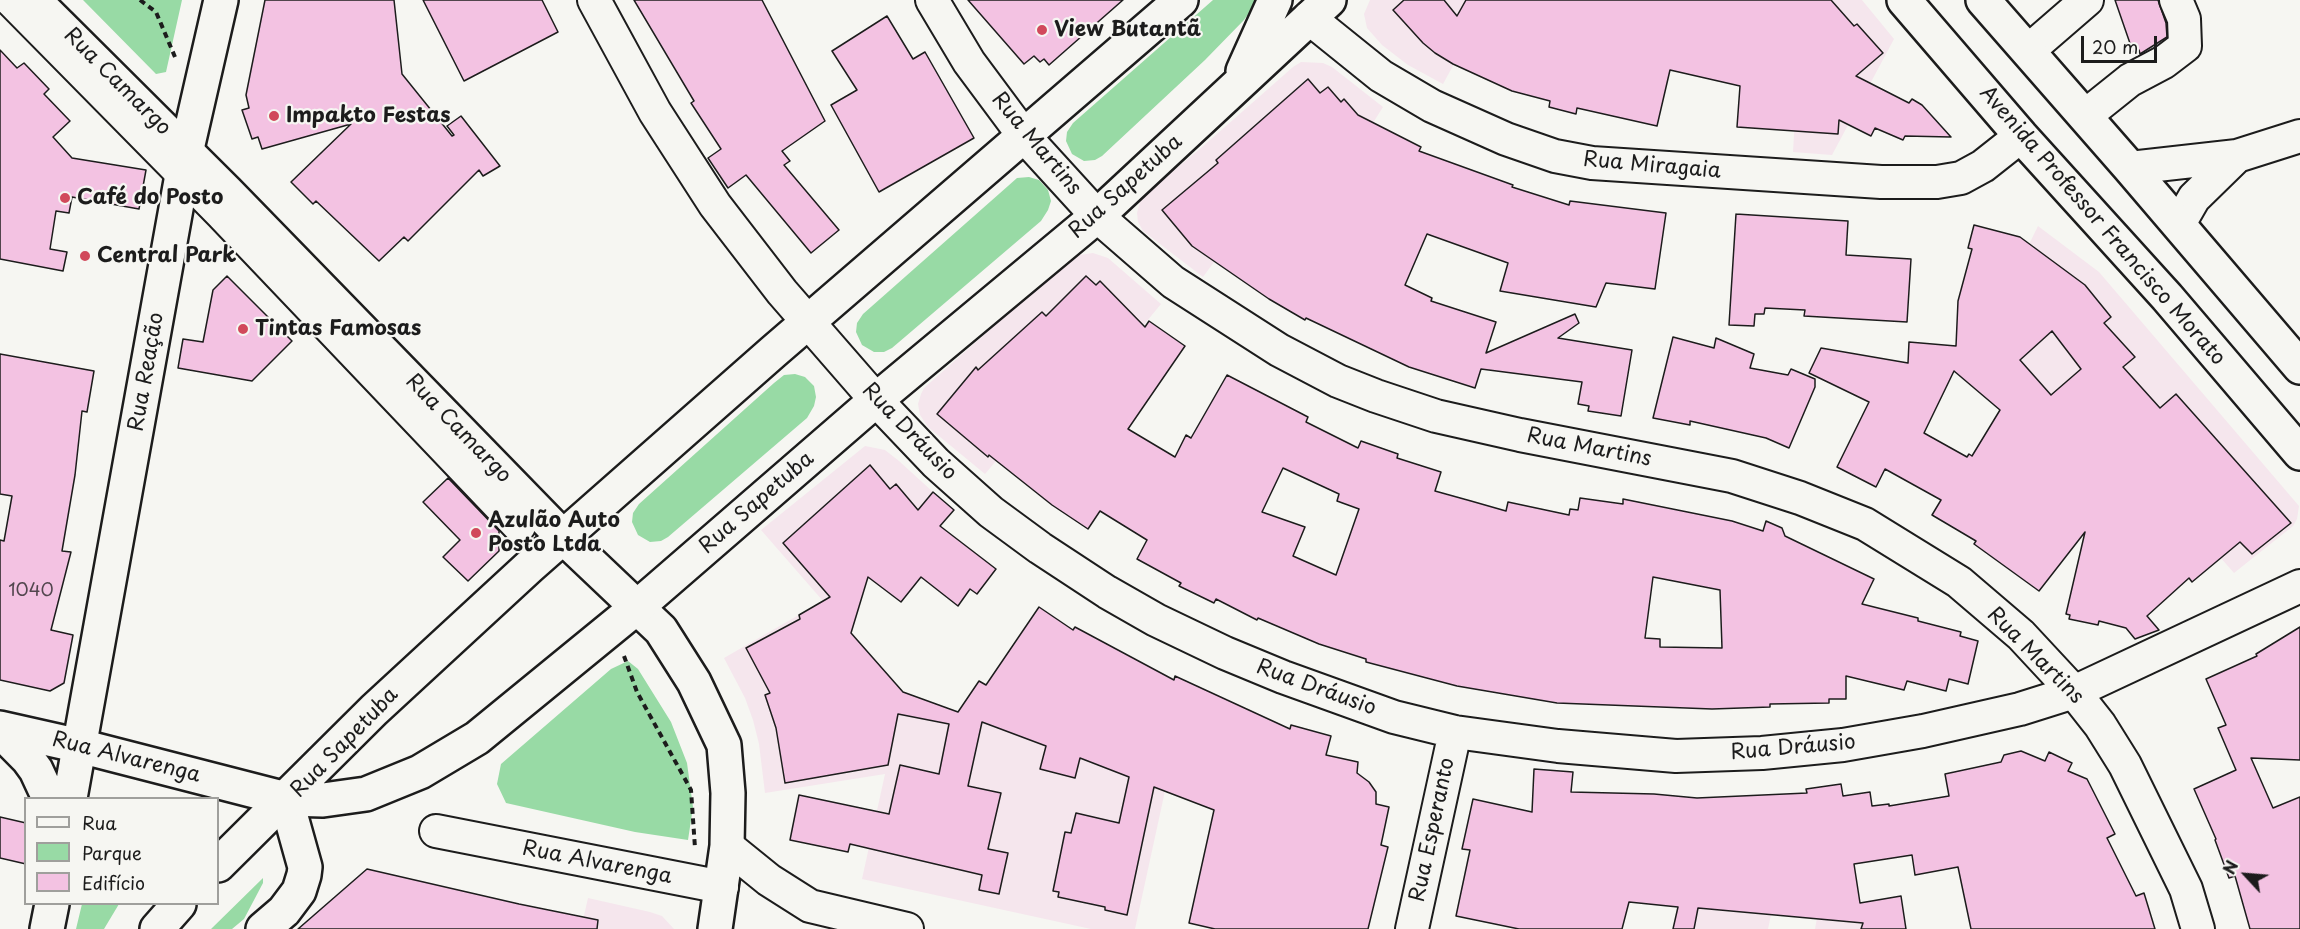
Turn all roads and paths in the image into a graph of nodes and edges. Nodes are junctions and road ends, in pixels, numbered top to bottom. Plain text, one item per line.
1 (10, 0) edge
2 (34, 0) edge
3 (140, 0) edge
4 (221, 0) edge
5 (594, 0) edge
6 (932, 0) edge
7 (1181, 0) edge
8 (1275, 0) edge
9 (1904, 0) edge
10 (1983, 0) edge
11 (2087, 0) edge
12 (2176, 0) edge
13 (1319, 9) edge
14 (2028, 51) junction
15 (175, 57) dead end
16 (1238, 84) junction
17 (2085, 116) junction
18 (1024, 136) junction
19 (2021, 136) junction
20 (2300, 136) edge
21 (2237, 156) junction
22 (184, 163) junction
23 (2130, 168) junction
24 (1097, 216) junction
25 (2179, 224) junction
26 (809, 322) junction
27 (2300, 367) edge
28 (876, 400) junction
29 (2300, 453) edge
30 (519, 526) dead end
31 (563, 537) junction
32 (2300, 586) edge
33 (636, 608) junction
34 (610, 629) junction
35 (2074, 692) junction
36 (0, 729) edge
37 (1455, 732) junction
38 (80, 746) junction
39 (49, 797) edge
40 (70, 797) edge
41 (286, 799) junction
42 (436, 831) dead end
43 (727, 846) junction
44 (219, 864) edge
45 (722, 887) junction
46 (52, 905) edge
47 (177, 905) edge
48 (47, 929) edge
49 (157, 929) edge
50 (263, 929) edge
51 (715, 929) edge
52 (907, 929) edge
53 (1412, 929) edge
54 (2198, 929) edge

1 - 22 street
2 - 22 main road, Rua Camargo
3 - 15 path
4 - 22 main road, Rua Reação
5 - 26 street, Rua Dráusio
6 - 18 street, Rua Martins
7 - 18 main road, Rua Sapetuba
8 - 16 main road
9 - 19 main road, Avenida Professor Francisco Morato
10 - 14 main road
11 - 14 street
12 - 17 street
13 - 16 main road, Rua Sapetuba
13 - 19 street, Rua Miragaia
14 - 17 main road
16 - 24 main road, Rua Sapetuba
17 - 23 main road
18 - 24 street, Rua Martins
18 - 26 main road, Rua Sapetuba
19 - 29 main road, Avenida Professor Francisco Morato
20 - 21 street
21 - 23 street
21 - 25 street
22 - 30 street
22 - 31 main road, Rua Camargo
22 - 38 main road, Rua Reação
23 - 25 main road
24 - 28 main road, Rua Sapetuba
24 - 35 street, Rua Martins
25 - 27 main road
26 - 28 street, Rua Dráusio
26 - 31 main road, Rua Sapetuba
28 - 33 main road, Rua Sapetuba
28 - 37 street, Rua Dráusio
31 - 33 main road, Rua Camargo
31 - 41 main road, Rua Sapetuba
32 - 35 street, Rua Dráusio
33 - 34 main road, Rua Sapetuba
33 - 43 main road, Rua Camargo
34 - 41 main road, Rua Sapetuba
34 - 45 path
35 - 37 street, Rua Dráusio
35 - 54 street, Rua Martins
36 - 38 main road, Rua Alvarenga
36 - 39 main road
37 - 53 street, Rua Esperanto
38 - 40 main road, Rua Reação
38 - 41 main road, Rua Alvarenga
41 - 44 main road
41 - 50 main road
42 - 45 street, Rua Alvarenga
43 - 45 main road, Rua Camargo
43 - 52 street
45 - 51 main road, Rua Camargo
46 - 48 main road
47 - 49 main road

